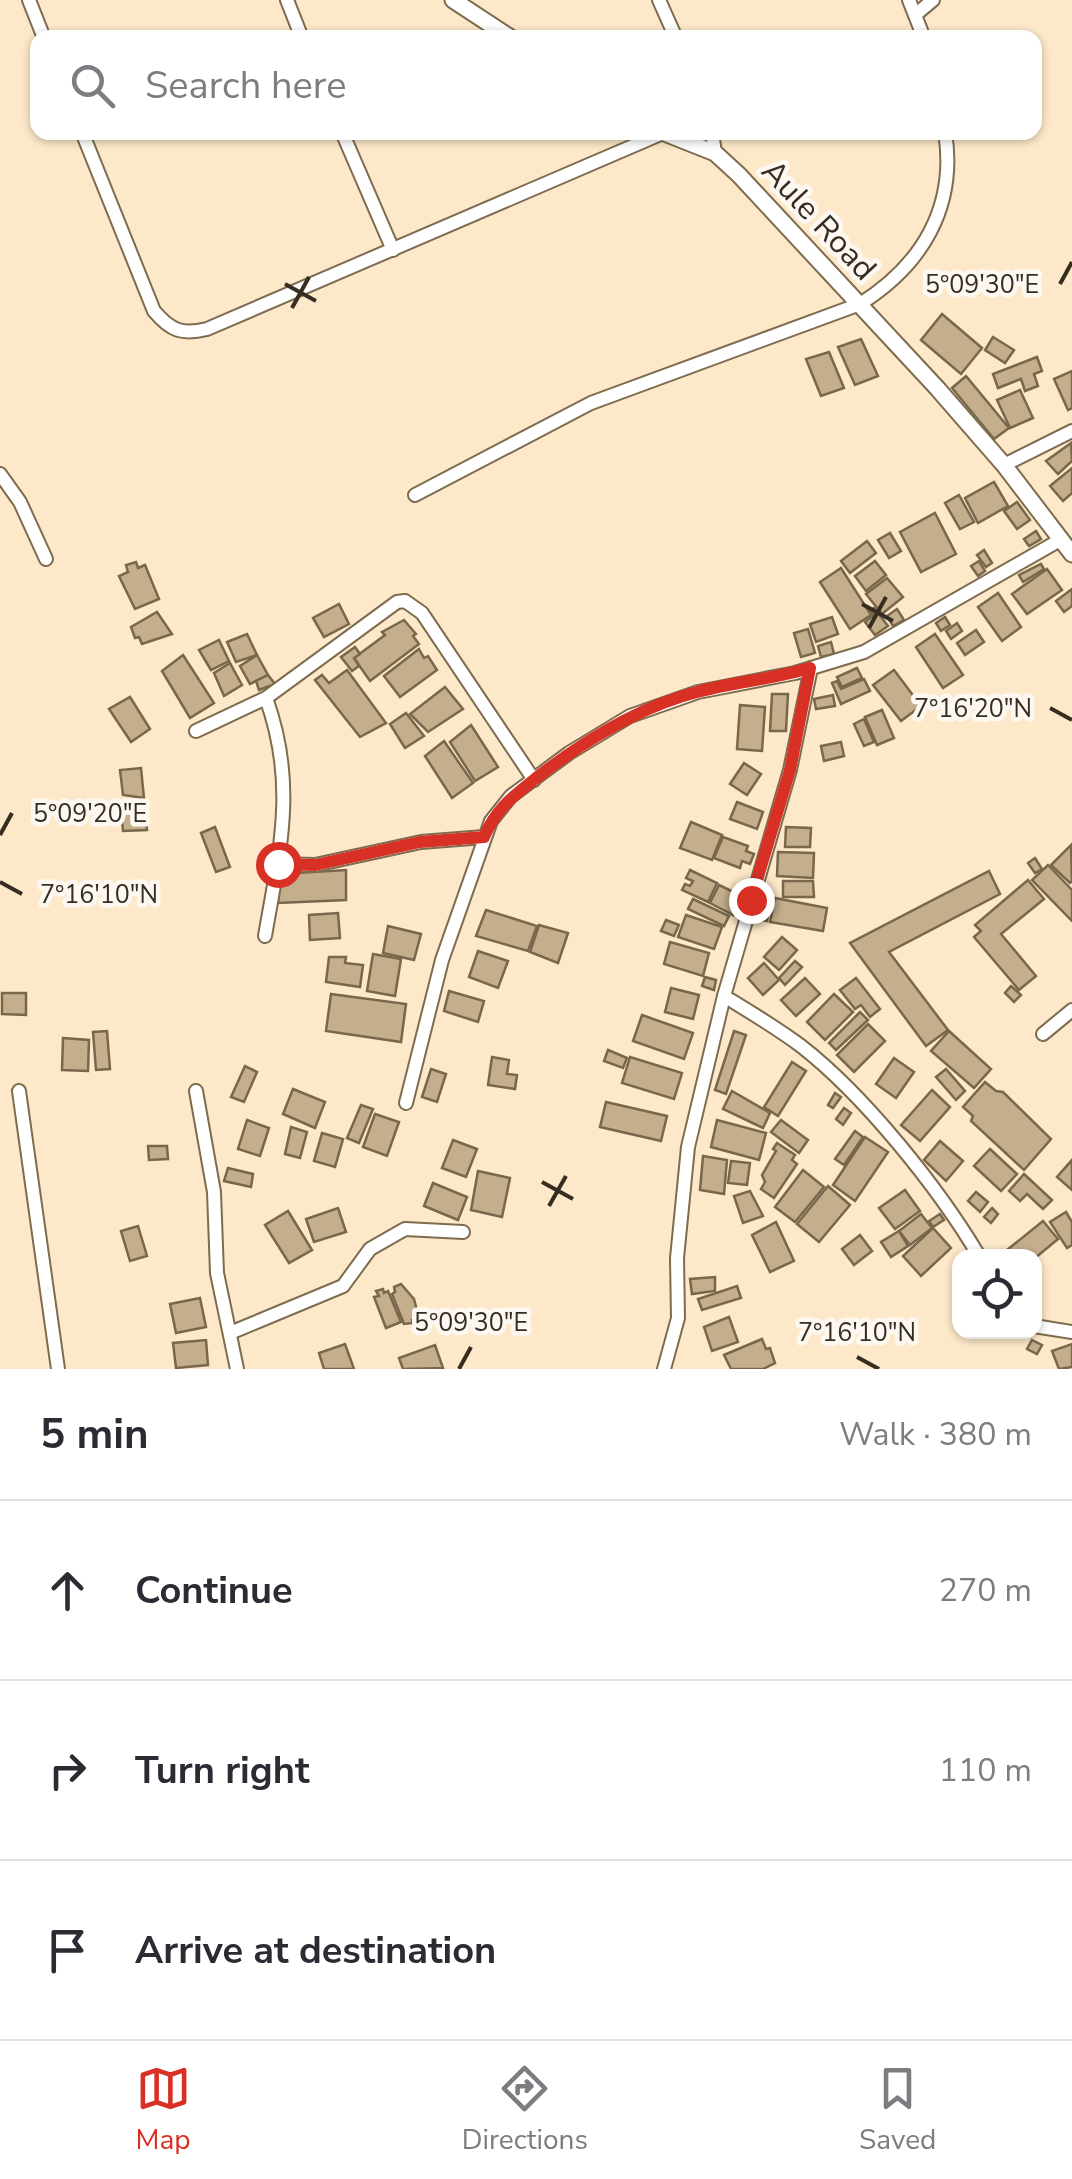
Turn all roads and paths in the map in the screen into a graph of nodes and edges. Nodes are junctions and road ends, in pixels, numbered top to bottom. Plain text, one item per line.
1 (29, 0) edge
2 (287, 0) edge
3 (453, 0) edge
4 (659, 0) edge
5 (909, 0) edge
6 (934, 0) edge
7 (915, 15) junction
8 (41, 30) edge
9 (299, 30) edge
10 (499, 30) edge
11 (672, 30) edge
12 (921, 30) edge
13 (85, 140) edge
14 (345, 140) edge
15 (646, 140) edge
16 (681, 140) edge
17 (713, 140) edge
18 (946, 140) edge
19 (715, 153) junction
20 (393, 250) junction
21 (860, 304) junction
22 (1072, 431) edge
23 (1004, 465) junction
24 (0, 474) edge
25 (414, 495) dead end
26 (1060, 540) junction
27 (1072, 554) edge
28 (46, 559) dead end
29 (810, 668) junction
30 (266, 698) junction
31 (196, 731) dead end
32 (534, 780) junction
33 (484, 837) junction
34 (278, 864) junction
35 (265, 936) dead end
36 (724, 996) junction
37 (1072, 1010) edge
38 (1043, 1034) dead end
39 (196, 1090) dead end
40 (19, 1091) dead end
41 (406, 1103) dead end
42 (464, 1232) dead end
43 (974, 1249) edge
44 (1042, 1327) edge
45 (1072, 1332) edge
46 (230, 1333) junction
47 (58, 1369) edge
48 (237, 1369) edge
49 (664, 1369) edge

1 - 8 street
2 - 9 street
3 - 10 street
4 - 11 street
5 - 7 street
6 - 7 street
7 - 12 street
13 - 20 street
14 - 20 street
15 - 20 street
16 - 19 street, Aule Road
17 - 19 street
18 - 21 street
19 - 21 street, Aule Road
21 - 23 street, Aule Road
21 - 25 street
22 - 23 street
23 - 26 street, Aule Road
24 - 28 street
26 - 27 street, Aule Road
26 - 29 street
29 - 32 street
29 - 36 street
30 - 31 street
30 - 32 street
30 - 34 street
32 - 33 street
33 - 34 street
33 - 41 street
34 - 35 street
36 - 43 street
36 - 49 street
37 - 38 street
39 - 46 street
40 - 47 street
42 - 46 street
44 - 45 street
46 - 48 street

